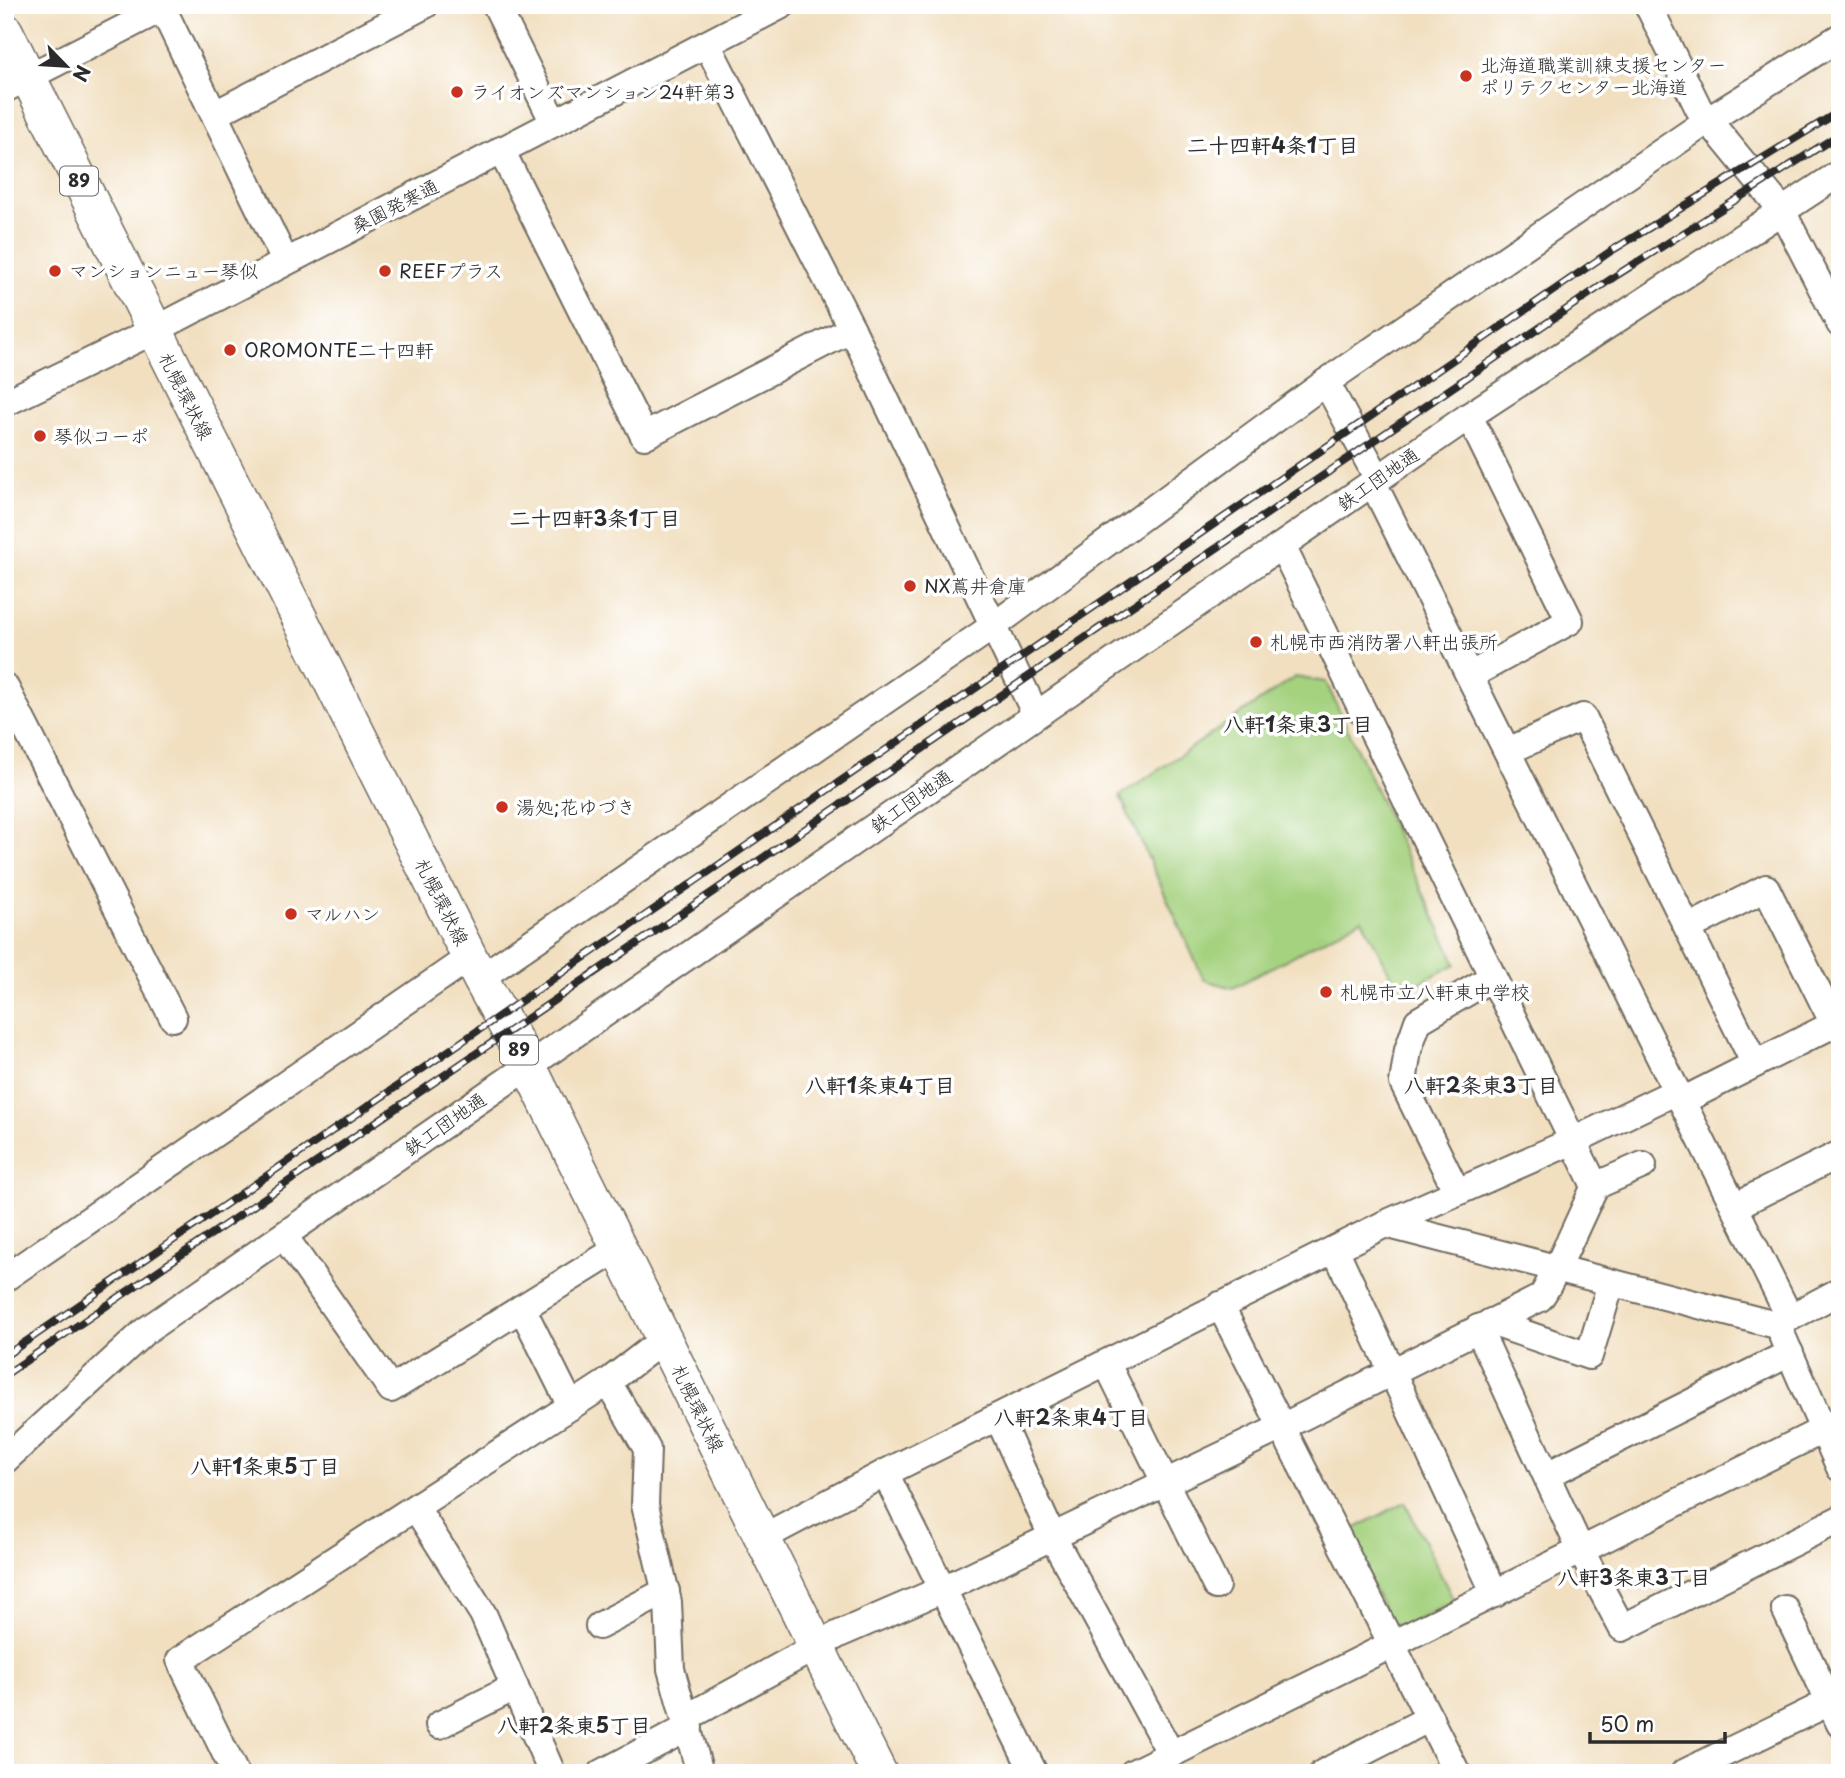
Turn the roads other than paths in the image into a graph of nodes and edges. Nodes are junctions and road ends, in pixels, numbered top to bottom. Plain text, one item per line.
1 (425, 5) edge
2 (496, 5) edge
3 (1648, 5) edge
4 (162, 7) edge
5 (765, 9) edge
6 (5, 31) edge
7 (1840, 37) edge
8 (707, 44) junction
9 (17, 83) edge
10 (215, 114) junction
11 (1707, 121) junction
12 (554, 123) junction
13 (501, 150) junction
14 (1840, 173) edge
15 (1781, 209) junction
16 (285, 261) junction
17 (1840, 324) edge
18 (852, 329) junction
19 (153, 331) junction
20 (1326, 382) junction
21 (5, 403) edge
22 (1469, 416) junction
23 (1375, 481) junction
24 (1282, 546) junction
25 (992, 627) junction
26 (1471, 675) junction
27 (5, 687) edge
28 (1036, 715) junction
29 (1508, 751) junction
30 (1688, 928) junction
31 (475, 968) junction
32 (1493, 977) junction
33 (173, 1018) dead end
34 (1837, 1023) edge
35 (1755, 1064) junction
36 (528, 1066) junction
37 (1680, 1096) junction
38 (1575, 1140) junction
39 (1840, 1154) edge
40 (1643, 1165) dead end
41 (1595, 1186) junction
42 (1457, 1192) junction
43 (1735, 1206) junction
44 (1384, 1224) junction
45 (284, 1236) junction
46 (619, 1248) junction
47 (1335, 1249) junction
48 (1554, 1269) junction
49 (5, 1278) edge
50 (1611, 1283) junction
51 (1840, 1291) edge
52 (1220, 1305) junction
53 (522, 1308) junction
54 (1782, 1320) junction
55 (1484, 1325) junction
56 (664, 1339) junction
57 (1790, 1353) junction
58 (1107, 1364) junction
59 (1392, 1370) junction
60 (608, 1382) junction
61 (571, 1406) junction
62 (998, 1417) junction
63 (1284, 1426) junction
64 (1821, 1432) junction
65 (5, 1460) edge
66 (1840, 1468) edge
67 (885, 1473) junction
68 (1547, 1475) junction
69 (1162, 1482) junction
70 (416, 1508) junction
71 (1840, 1519) edge
72 (1052, 1536) junction
73 (762, 1538) junction
74 (1581, 1553) junction
75 (1216, 1586) dead end
76 (943, 1589) junction
77 (666, 1591) junction
78 (1495, 1594) junction
79 (1785, 1609) dead end
80 (599, 1626) dead end
81 (1395, 1644) junction
82 (817, 1649) junction
83 (515, 1687) junction
84 (1836, 1708) edge
85 (1430, 1718) junction
86 (687, 1723) junction
87 (439, 1725) dead end
88 (1171, 1754) junction
89 (235, 1773) edge
90 (552, 1773) edge
91 (602, 1773) edge
92 (700, 1773) edge
93 (879, 1773) edge
94 (1034, 1773) edge
95 (1133, 1773) edge
96 (1323, 1773) edge
97 (1457, 1773) edge
98 (1684, 1773) edge

1 - 10 street
2 - 12 street
3 - 11 street
4 - 9 street
4 - 10 street
5 - 8 street, 桑園発寒通
6 - 9 main road, 札幌環状線 / 89
7 - 11 street
8 - 12 street, 桑園発寒通
8 - 18 street
9 - 19 main road, 札幌環状線 / 89
10 - 16 street
11 - 15 street
11 - 20 street
12 - 13 street, 桑園発寒通
13 - 16 street, 桑園発寒通
13 - 18 street
14 - 15 street, 鉄工団地通
15 - 17 street
15 - 22 street, 鉄工団地通
16 - 19 street, 桑園発寒通
18 - 25 street
19 - 21 street, 桑園発寒通
19 - 31 main road, 札幌環状線 / 89
20 - 23 street
20 - 25 street
22 - 23 street, 鉄工団地通
22 - 26 street
23 - 24 street, 鉄工団地通
23 - 26 street
24 - 28 street, 鉄工団地通
24 - 32 street
25 - 28 street
25 - 31 street
26 - 29 street
27 - 33 street
28 - 36 street, 鉄工団地通
29 - 30 street
29 - 37 street
30 - 34 street
30 - 35 street
31 - 36 main road, 札幌環状線 / 89
31 - 49 street
32 - 38 street
32 - 42 street
34 - 35 street
35 - 37 street
36 - 45 street, 鉄工団地通
36 - 46 main road, 札幌環状線 / 89
37 - 38 street
37 - 43 street
38 - 41 street
38 - 42 street
39 - 43 street
40 - 41 street
41 - 48 street
42 - 44 street
43 - 54 street
44 - 47 street
44 - 48 street
45 - 53 street
45 - 65 street, 鉄工団地通
46 - 53 street
46 - 56 main road, 札幌環状線 / 89
47 - 52 street
47 - 59 street
48 - 50 street
48 - 55 street
50 - 54 street
50 - 55 street
51 - 54 street
52 - 58 street
52 - 63 street
53 - 61 street
54 - 57 street
55 - 59 street
55 - 68 street
56 - 60 street
56 - 73 main road, 札幌環状線 / 89
57 - 64 street
57 - 68 street
58 - 62 street
58 - 69 street
59 - 63 street
59 - 78 street
60 - 61 street
60 - 77 street
61 - 70 street
62 - 67 street
62 - 72 street
63 - 69 street
63 - 81 street
64 - 66 street
64 - 74 street
67 - 73 street
67 - 76 street
68 - 74 street
69 - 72 street
69 - 75 street
70 - 83 street
70 - 89 street
71 - 74 street
72 - 76 street
72 - 88 street
73 - 82 main road, 札幌環状線 / 89
74 - 78 street
76 - 82 street
76 - 94 street
77 - 80 street
77 - 86 street
78 - 81 street
79 - 84 street
81 - 85 street
81 - 88 street
82 - 86 street
82 - 93 main road, 札幌環状線 / 89
83 - 87 street
83 - 90 street
84 - 98 street
85 - 96 street
85 - 97 street
86 - 91 street
86 - 92 street
88 - 95 street

